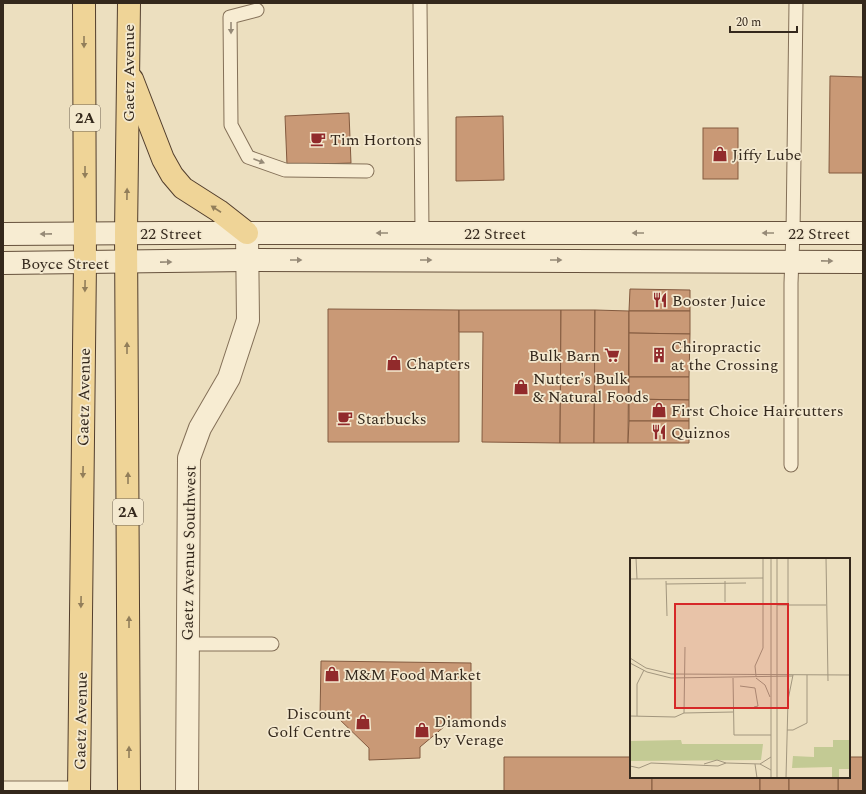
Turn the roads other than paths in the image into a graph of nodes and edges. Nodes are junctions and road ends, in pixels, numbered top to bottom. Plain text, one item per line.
1 (84, 3) edge
2 (128, 3) edge
3 (420, 3) edge
4 (796, 3) edge
5 (257, 10) dead end
6 (128, 69) junction
7 (367, 171) dead end
8 (85, 233) junction
9 (126, 233) junction
10 (247, 233) junction
11 (422, 233) junction
12 (793, 233) junction
13 (863, 233) edge
14 (3, 234) edge
15 (248, 260) junction
16 (792, 261) junction
17 (85, 262) junction
18 (127, 262) junction
19 (863, 262) edge
20 (3, 263) edge
21 (791, 465) dead end
22 (188, 644) junction
23 (272, 644) dead end
24 (3, 788) edge
25 (79, 789) edge
26 (129, 791) edge
27 (187, 791) edge

1 -> 8 main road, Gaetz Avenue / 2A
2 - 6 main road, Gaetz Avenue / 2A
3 - 11 lane
4 - 12 lane
5 -> 7 lane
9 -> 6 main road, Gaetz Avenue / 2A
10 -> 6 main road
8 - 9 street, 22 Street
8 -> 14 street, Boyce Street
8 - 17 main road, Gaetz Avenue / 2A
9 - 10 street, 22 Street
9 - 18 main road, Gaetz Avenue / 2A
11 -> 10 street, 22 Street
10 - 15 street, Gaetz Avenue Southwest
12 -> 11 street, 22 Street
12 - 13 street, 22 Street
12 - 16 lane
15 -> 16 street, 22 Street
18 -> 15 street, 22 Street
15 - 22 street, Gaetz Avenue Southwest
16 -> 19 street, 22 Street
16 - 21 lane
17 - 18 street, Boyce Street
17 - 20 street, Boyce Street
17 -> 25 main road, Gaetz Avenue / 2A
26 -> 18 main road, Gaetz Avenue / 2A
22 - 23 lane
22 - 27 street, Gaetz Avenue Southwest
24 - 25 lane

